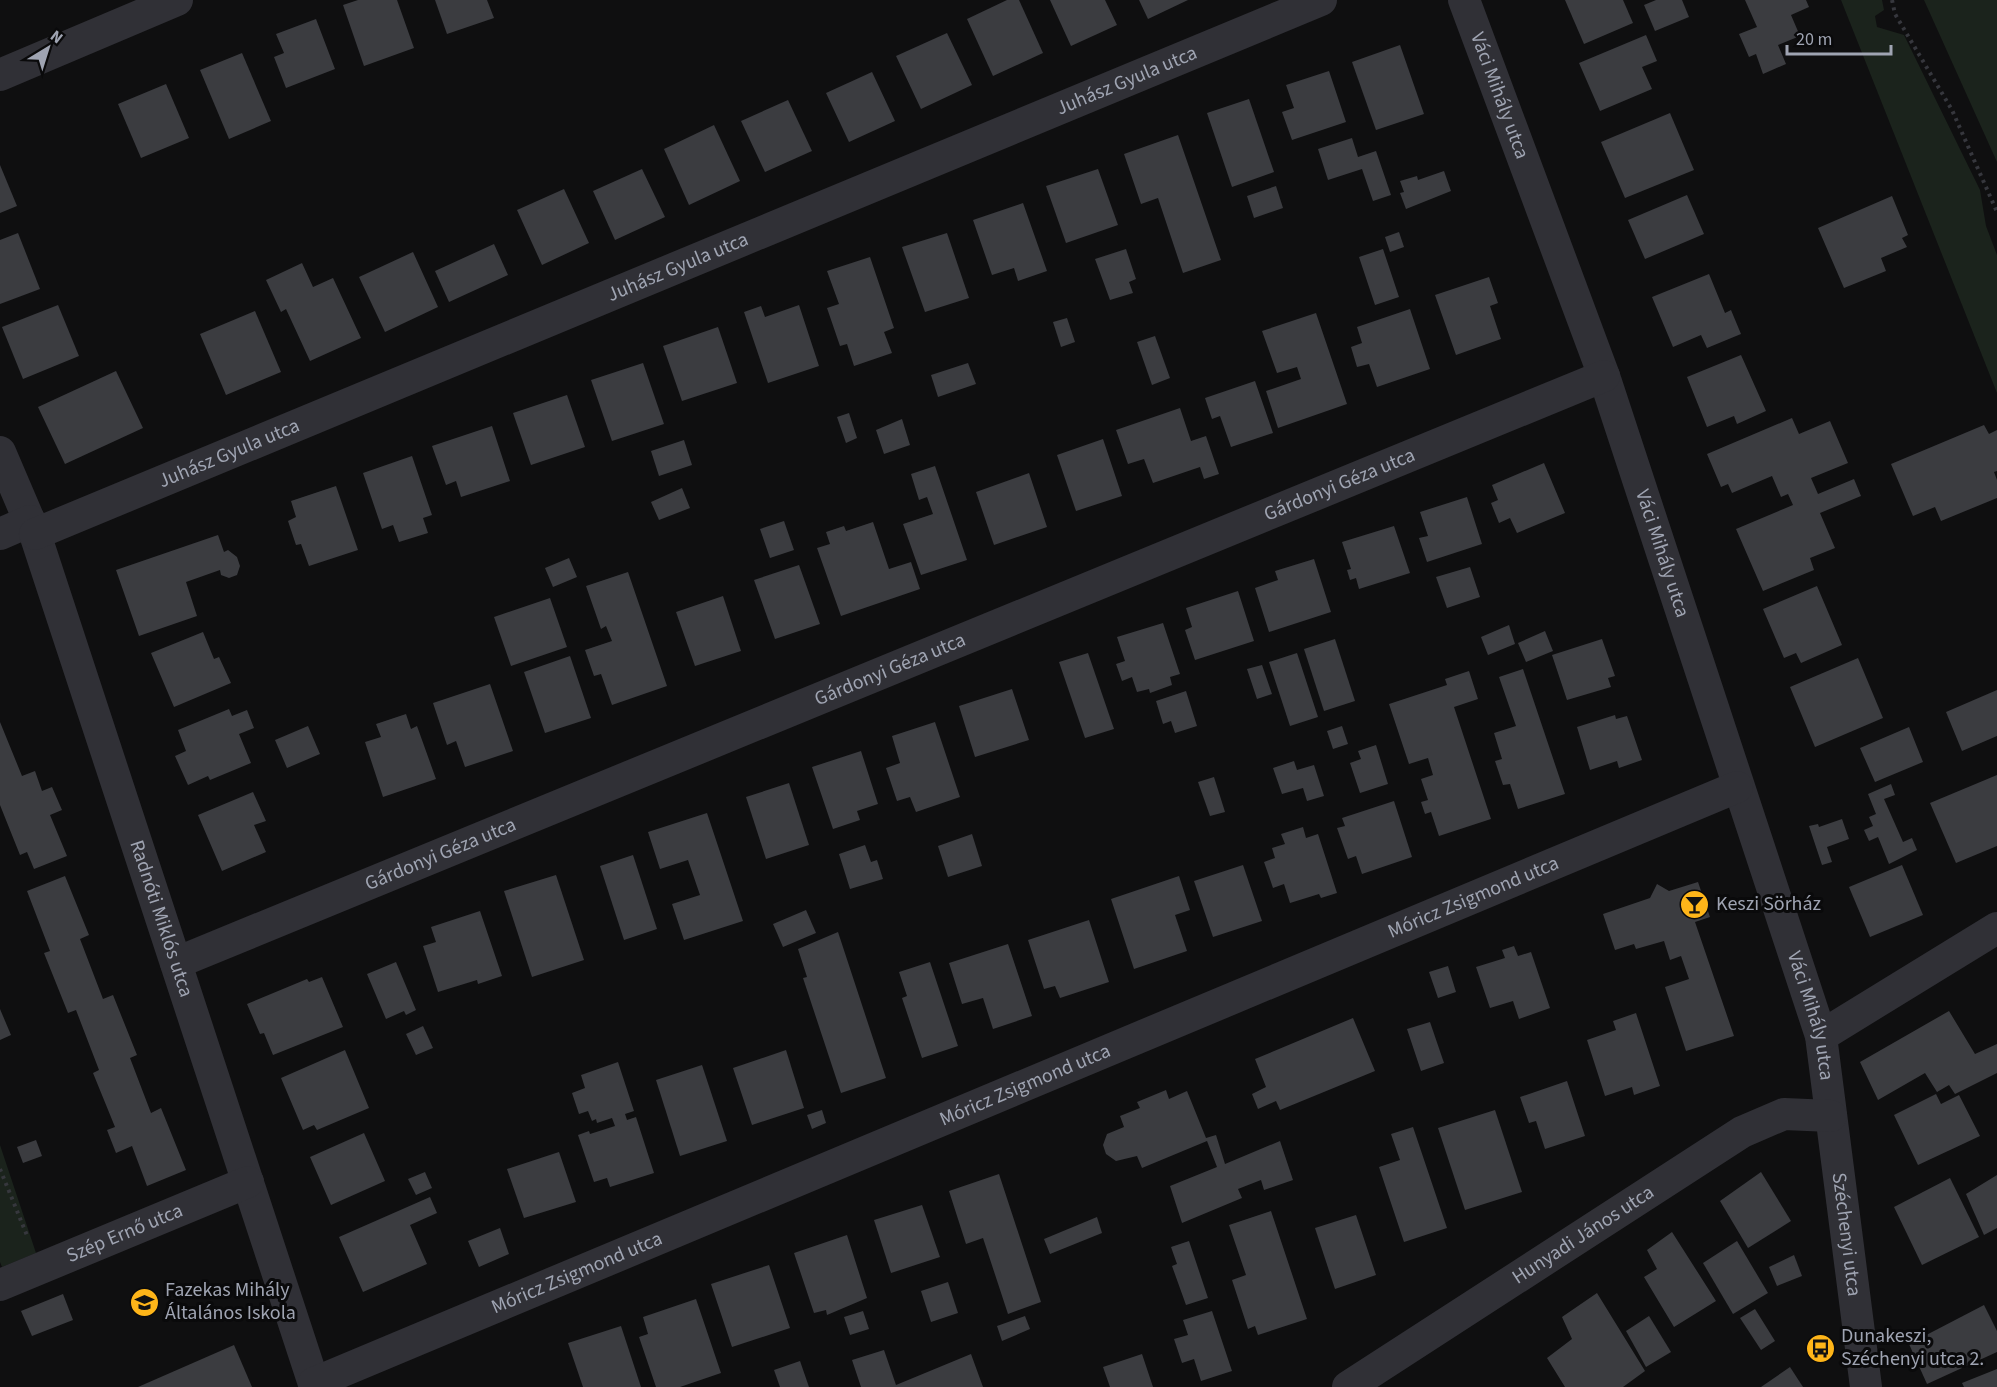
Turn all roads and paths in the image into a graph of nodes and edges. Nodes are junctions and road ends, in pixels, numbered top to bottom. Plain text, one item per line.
1 (177, 0) edge
2 (1321, 0) edge
3 (1464, 0) edge
4 (1892, 0) edge
5 (0, 75) edge
6 (1997, 212) edge
7 (1604, 376) junction
8 (0, 452) edge
9 (33, 528) junction
10 (0, 534) edge
11 (1737, 787) junction
12 (1997, 928) edge
13 (176, 963) junction
14 (1821, 1036) junction
15 (1831, 1116) junction
16 (0, 1169) edge
17 (248, 1182) junction
18 (40, 1268) junction
19 (0, 1285) edge
20 (315, 1385) edge
21 (1348, 1387) edge
22 (1866, 1387) edge

1 - 5 street
2 - 9 street, Juhász Gyula utca
3 - 7 street, Váci Mihály utca
4 - 6 path
7 - 11 street, Váci Mihály utca
7 - 13 street, Gárdonyi Géza utca
8 - 9 street, Radnóti Miklós utca
9 - 10 street, Juhász Gyula utca
9 - 13 street, Radnóti Miklós utca
11 - 14 street, Váci Mihály utca
11 - 20 street, Móricz Zsigmond utca
12 - 14 street
13 - 17 street, Radnóti Miklós utca
14 - 15 street, Váci Mihály utca
15 - 21 street, Hunyadi János utca
15 - 22 street, Széchenyi utca
16 - 18 path
17 - 18 street, Szép Ernő utca
17 - 20 street, Radnóti Miklós utca
18 - 19 street, Szép Ernő utca

